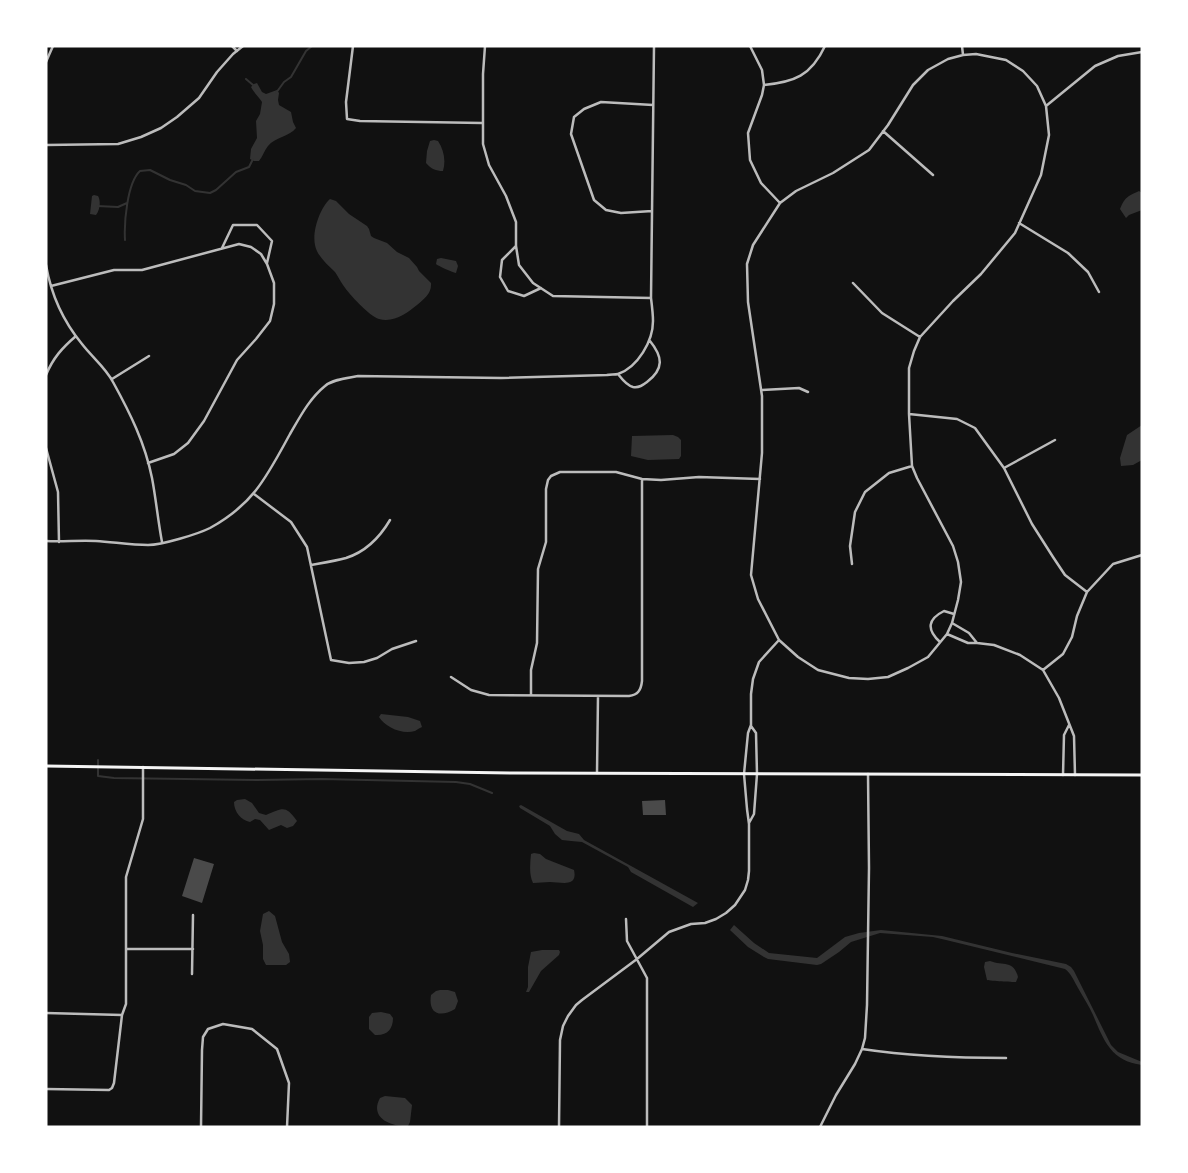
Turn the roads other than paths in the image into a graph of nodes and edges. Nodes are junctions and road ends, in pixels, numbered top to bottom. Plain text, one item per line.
1 (53, 46) edge
2 (232, 46) edge
3 (244, 46) edge
4 (353, 46) edge
5 (485, 46) edge
6 (654, 46) edge
7 (750, 46) edge
8 (825, 46) edge
9 (962, 46) edge
10 (237, 51) junction
11 (1141, 53) edge
12 (963, 55) junction
13 (46, 61) edge
14 (764, 85) junction
15 (653, 105) junction
16 (1046, 106) junction
17 (482, 123) junction
18 (883, 131) junction
19 (46, 145) edge
20 (933, 175) dead end
21 (780, 203) junction
22 (652, 211) junction
23 (1019, 222) junction
24 (516, 246) junction
25 (222, 248) junction
26 (267, 264) junction
27 (46, 265) edge
28 (854, 283) dead end
29 (51, 286) junction
30 (541, 288) junction
31 (1099, 292) dead end
32 (651, 298) junction
33 (76, 336) junction
34 (920, 337) junction
35 (650, 341) junction
36 (149, 356) dead end
37 (618, 374) junction
38 (46, 375) edge
39 (112, 379) junction
40 (762, 390) junction
41 (808, 392) dead end
42 (908, 414) junction
43 (1055, 440) dead end
44 (46, 448) edge
45 (148, 463) junction
46 (912, 466) junction
47 (1004, 468) junction
48 (642, 479) junction
49 (760, 479) junction
50 (254, 494) junction
51 (390, 520) dead end
52 (46, 542) edge
53 (59, 542) junction
54 (162, 542) junction
55 (1142, 555) edge
56 (852, 564) dead end
57 (311, 565) junction
58 (1087, 592) junction
59 (954, 614) junction
60 (952, 624) junction
61 (946, 634) junction
62 (779, 640) junction
63 (416, 641) dead end
64 (940, 642) junction
65 (977, 643) junction
66 (1043, 670) junction
67 (451, 677) dead end
68 (531, 696) junction
69 (598, 696) junction
70 (751, 725) junction
71 (1069, 725) junction
72 (46, 766) edge
73 (143, 767) junction
74 (597, 773) junction
75 (744, 774) junction
76 (757, 774) junction
77 (868, 774) junction
78 (1063, 775) junction
79 (1076, 775) junction
80 (1142, 775) edge
81 (749, 824) junction
82 (193, 915) dead end
83 (626, 919) dead end
84 (126, 949) junction
85 (192, 949) junction
86 (637, 959) junction
87 (192, 974) dead end
88 (46, 1014) edge
89 (122, 1015) junction
90 (862, 1048) junction
91 (1006, 1058) dead end
92 (46, 1089) edge
93 (201, 1127) edge
94 (287, 1127) edge
95 (559, 1127) edge
96 (647, 1127) edge
97 (820, 1127) edge

1 - 13 street
2 - 10 street
3 - 10 street
4 - 17 street
5 - 17 street
6 - 15 street
7 - 14 street
8 - 14 street
9 - 12 street
10 - 19 street
11 - 16 street
12 - 16 street
12 - 18 street
14 - 21 street
15 - 22 street
15 - 22 street
16 - 23 street
17 - 24 street
18 - 20 street
18 - 21 street
21 - 40 street
22 - 32 street
23 - 31 street
23 - 34 street
24 - 30 street
24 - 30 street
25 - 26 street
25 - 26 street
25 - 29 street
26 - 45 street
27 - 29 street
28 - 34 street
29 - 33 street
30 - 32 street
32 - 35 street
33 - 38 street
33 - 39 street
34 - 42 street
35 - 37 street
35 - 37 street
36 - 39 street
37 - 50 street
39 - 45 street
40 - 41 street
40 - 49 street
42 - 46 street
42 - 47 street
43 - 47 street
44 - 53 street
45 - 54 street
46 - 56 street
46 - 59 street
47 - 58 street
48 - 49 street
48 - 68 street
48 - 69 street
49 - 62 street
50 - 54 street
50 - 57 street
51 - 57 street
52 - 53 street
53 - 54 street
55 - 58 street
57 - 63 street
58 - 66 street
59 - 60 street
59 - 64 street
60 - 61 street
60 - 65 street
61 - 64 street
61 - 65 street
62 - 64 street
62 - 70 street
65 - 66 street
66 - 71 street
67 - 68 street
68 - 69 street
69 - 74 street
70 - 75 street
70 - 76 street
71 - 78 street
71 - 79 street
72 - 73 main road
73 - 74 main road
73 - 84 street
74 - 75 main road
75 - 76 main road
75 - 81 street
76 - 77 main road
76 - 81 street
77 - 78 main road
77 - 90 street
78 - 79 main road
79 - 80 main road
81 - 86 street
82 - 85 street
83 - 86 street
84 - 85 street
84 - 89 street
85 - 87 street
86 - 95 street
86 - 96 street
88 - 89 street
89 - 92 street
90 - 91 street
90 - 97 street
93 - 94 street

